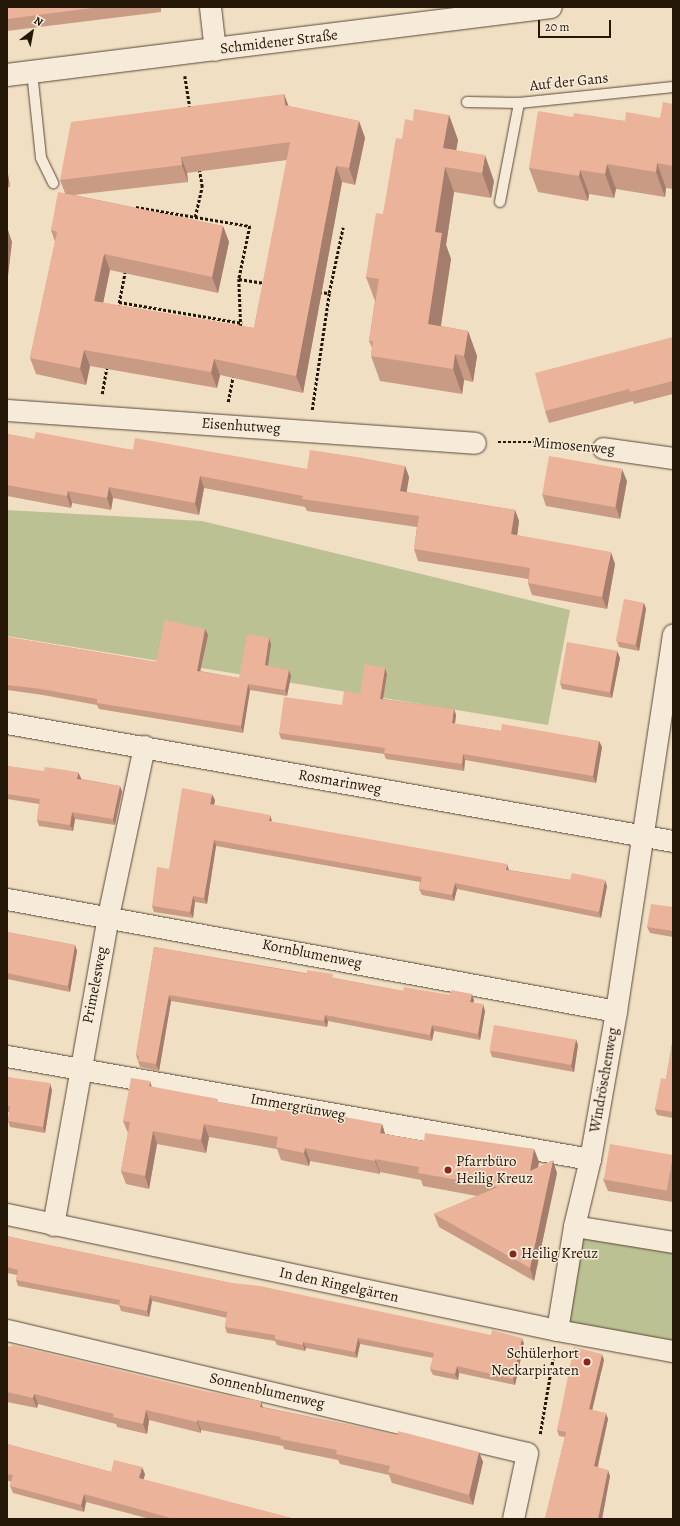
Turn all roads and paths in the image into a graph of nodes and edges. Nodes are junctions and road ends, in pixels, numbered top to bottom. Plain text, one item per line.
1 (210, 7) edge
2 (551, 7) edge
3 (504, 10) edge
4 (215, 50) junction
5 (182, 54) junction
6 (32, 72) junction
7 (7, 75) edge
8 (673, 87) edge
9 (467, 102) dead end
10 (519, 103) junction
11 (191, 111) edge
12 (199, 164) edge
13 (53, 183) dead end
14 (500, 202) dead end
15 (135, 215) edge
16 (195, 217) junction
17 (343, 227) dead end
18 (126, 266) edge
19 (239, 279) junction
20 (269, 284) edge
21 (314, 291) edge
22 (329, 294) junction
23 (119, 302) junction
24 (117, 310) edge
25 (242, 323) junction
26 (240, 331) edge
27 (107, 363) edge
28 (234, 370) edge
29 (7, 410) edge
30 (98, 416) junction
31 (224, 425) junction
32 (308, 431) junction
33 (475, 443) joint
34 (603, 448) joint
35 (673, 458) edge
36 (673, 634) edge
37 (7, 723) edge
38 (144, 746) junction
39 (643, 836) junction
40 (673, 841) edge
41 (7, 899) edge
42 (108, 916) junction
43 (616, 1011) junction
44 (7, 1056) edge
45 (80, 1069) junction
46 (590, 1159) junction
47 (7, 1214) edge
48 (54, 1225) junction
49 (574, 1226) junction
50 (673, 1242) edge
51 (7, 1330) edge
52 (557, 1330) junction
53 (673, 1351) edge
54 (527, 1453) junction
55 (513, 1519) edge

1 - 4 street
2 - 3 main road, Schmidener Straße
3 - 4 main road, Schmidener Straße
4 - 5 main road, Schmidener Straße
5 - 6 main road, Schmidener Straße
5 - 11 path
6 - 7 main road, Schmidener Straße
6 - 13 lane
8 - 10 lane, Auf der Gans
9 - 10 lane, Auf der Gans
10 - 14 lane
12 - 16 path
15 - 16 path
16 - 19 path
17 - 22 path
18 - 23 path
19 - 20 path
19 - 25 path
21 - 22 path
22 - 32 path
23 - 24 path
23 - 25 path
25 - 26 path
27 - 30 path
28 - 31 path
29 - 30 street, Eisenhutweg
30 - 31 street, Eisenhutweg
31 - 32 street, Eisenhutweg
32 - 33 street, Eisenhutweg
33 - 34 path, Mimosenweg
34 - 35 street, Mimosenweg
36 - 39 street, Windröschenweg
37 - 38 street, Rosmarinweg
38 - 39 street, Rosmarinweg
38 - 42 street, Primelesweg
39 - 40 street, Rosmarinweg
39 - 43 street, Windröschenweg
41 - 42 street, Kornblumenweg
42 - 43 street, Kornblumenweg
42 - 45 street, Primelesweg
43 - 46 street, Windröschenweg
44 - 45 street, Immergrünweg
45 - 46 street, Immergrünweg
45 - 48 street, Primelesweg
46 - 49 street, Windröschenweg
47 - 48 street, In den Ringelgärten
48 - 52 street, In den Ringelgärten
49 - 50 street
49 - 52 street, Windröschenweg
51 - 54 street, Sonnenblumenweg
52 - 53 street, In den Ringelgärten
52 - 54 path
54 - 55 street

